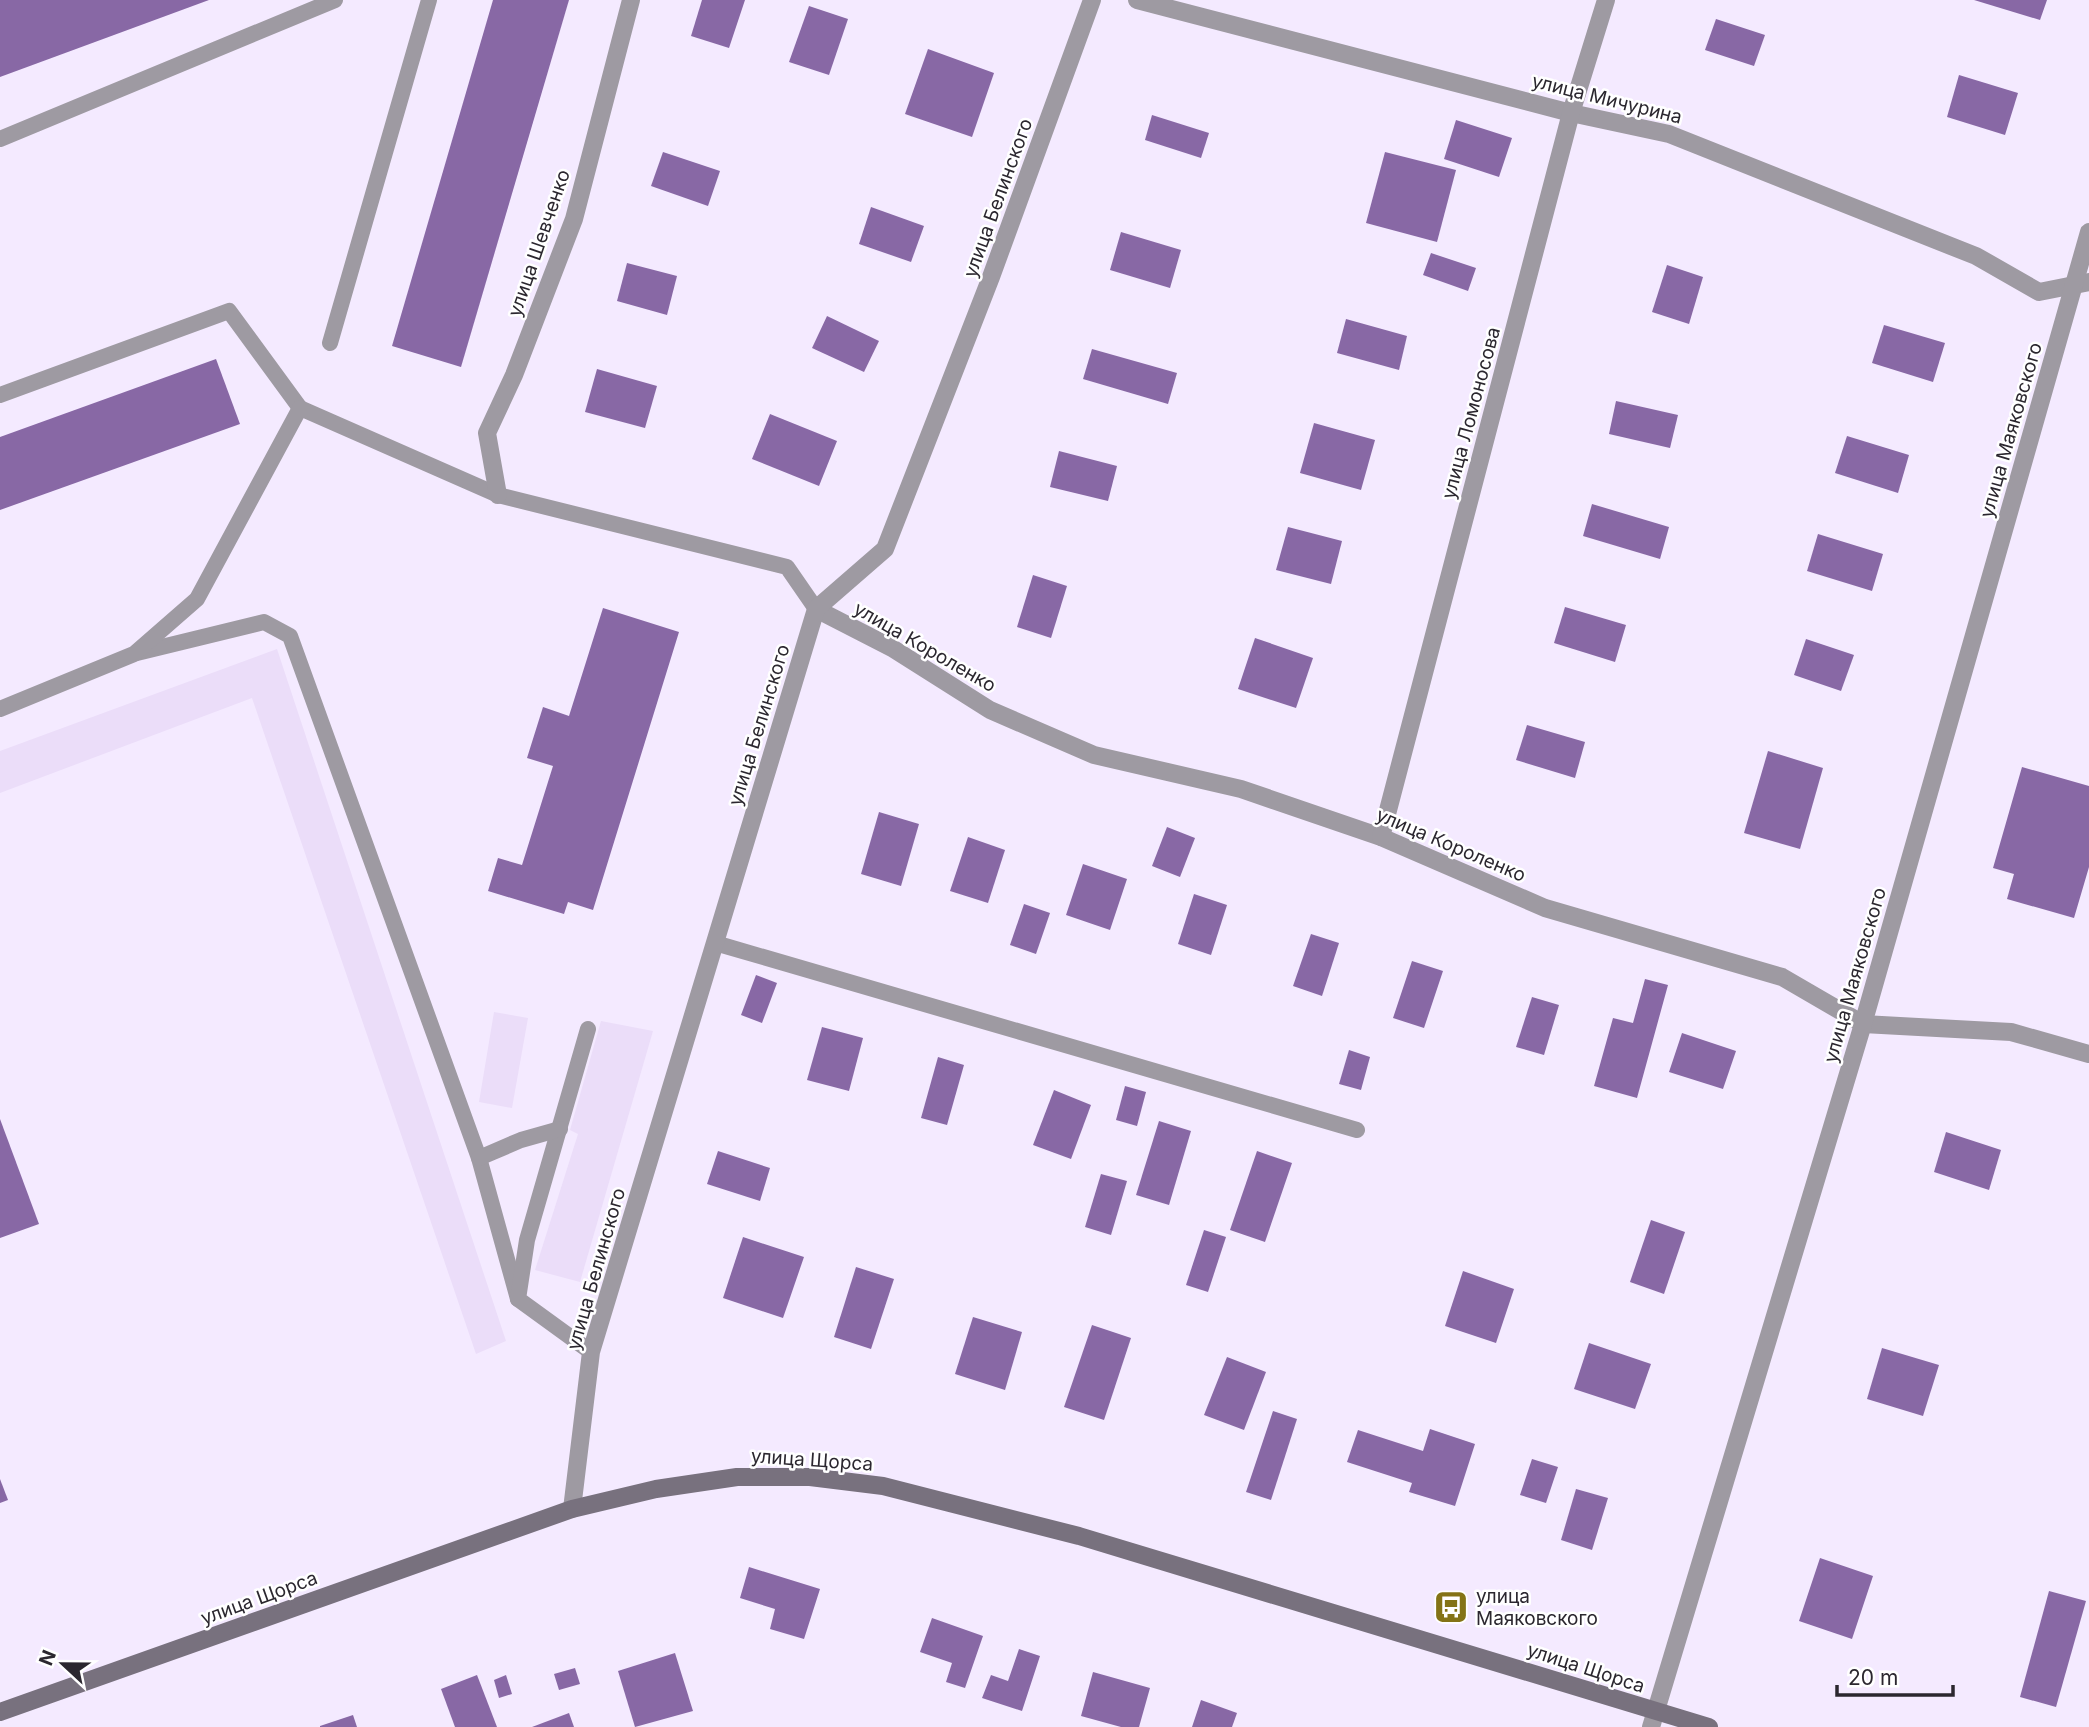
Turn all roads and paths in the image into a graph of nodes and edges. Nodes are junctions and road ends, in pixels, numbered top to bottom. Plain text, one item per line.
1 (335, 0) edge
2 (429, 0) edge
3 (631, 0) edge
4 (1093, 0) edge
5 (1137, 0) edge
6 (1606, 0) edge
7 (1571, 113) junction
8 (0, 139) edge
9 (2089, 232) edge
10 (2082, 282) edge
11 (330, 343) dead end
12 (0, 395) edge
13 (300, 408) junction
14 (498, 495) junction
15 (816, 609) junction
16 (134, 654) junction
17 (0, 709) edge
18 (1381, 837) junction
19 (715, 943) junction
20 (1863, 1024) junction
21 (588, 1029) dead end
22 (2089, 1054) edge
23 (560, 1129) junction
24 (1357, 1130) dead end
25 (479, 1158) junction
26 (518, 1299) junction
27 (592, 1352) junction
28 (572, 1509) junction
29 (0, 1712) edge
30 (1653, 1720) edge
31 (1709, 1727) edge

1 - 8 lane
2 - 11 lane
3 - 14 street, улица Шевченко
4 - 15 street, улица Белинского
5 - 7 street, улица Мичурина
6 - 7 street, улица Ломоносова
7 - 10 street, улица Мичурина
7 - 18 street, улица Ломоносова
9 - 10 street, улица Маяковского
10 - 20 street, улица Маяковского
12 - 13 lane
13 - 14 lane
13 - 16 lane
14 - 15 lane
15 - 18 street, улица Короленко
15 - 19 street, улица Белинского
16 - 17 lane
16 - 25 lane
18 - 20 street, улица Короленко
19 - 24 lane
19 - 27 street, улица Белинского
20 - 22 street, улица Короленко
20 - 30 street, улица Маяковского
21 - 23 lane
23 - 25 lane
23 - 26 lane
25 - 26 lane
26 - 27 lane
27 - 28 street, улица Белинского
28 - 29 main road, улица Щорса
28 - 30 main road, улица Щорса
30 - 31 main road, улица Щорса

